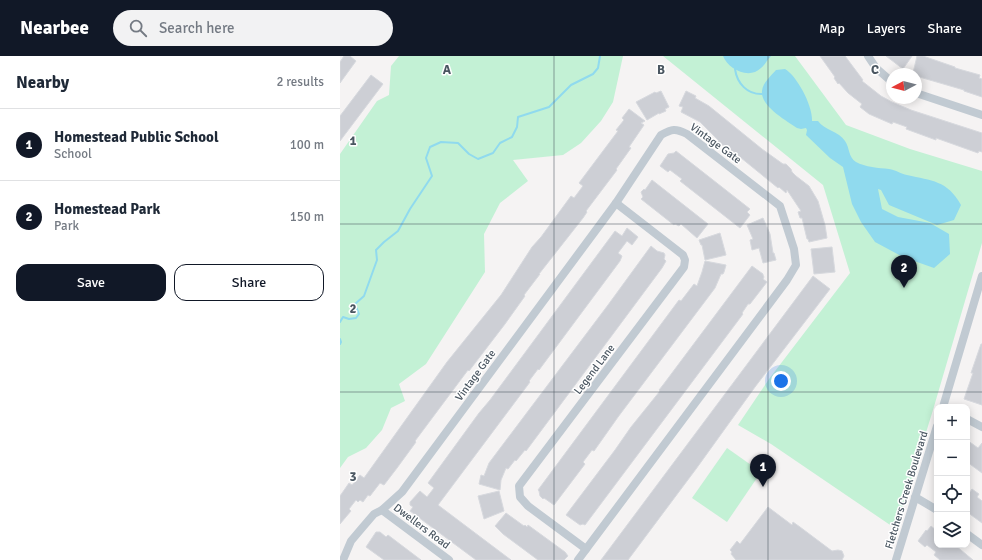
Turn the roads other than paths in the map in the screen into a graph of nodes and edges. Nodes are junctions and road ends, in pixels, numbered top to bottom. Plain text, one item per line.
1 (868, 56) edge
2 (886, 77) edge
3 (922, 95) edge
4 (982, 115) edge
5 (616, 203) junction
6 (982, 276) edge
7 (944, 404) edge
8 (970, 421) edge
9 (982, 427) edge
10 (934, 436) edge
11 (916, 497) junction
12 (934, 508) edge
13 (382, 510) junction
14 (970, 536) edge
15 (982, 546) edge
16 (586, 549) junction
17 (343, 560) edge
18 (449, 560) edge
19 (578, 560) edge
20 (896, 560) edge

1 - 2 street
3 - 4 street
5 - 13 street, Vintage Gate
5 - 16 street, Legend Lane
5 - 16 street, Vintage Gate
6 - 7 street
8 - 9 street
10 - 11 street, Fletchers Creek Boulevard
11 - 12 street
11 - 20 street, Fletchers Creek Boulevard
13 - 17 street, Vintage Gate
13 - 18 street, Dwellers Road
14 - 15 street
16 - 19 street, Vintage Gate

